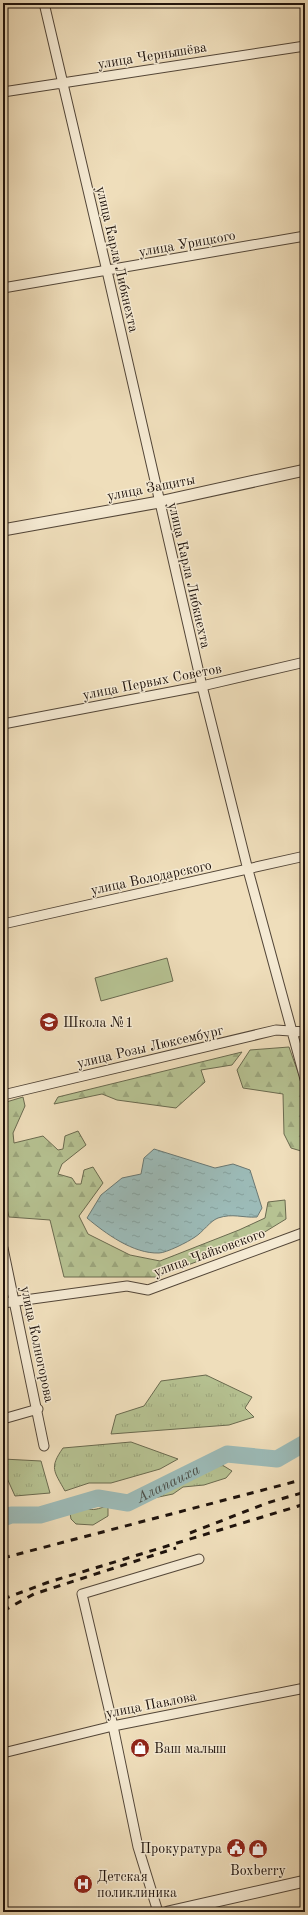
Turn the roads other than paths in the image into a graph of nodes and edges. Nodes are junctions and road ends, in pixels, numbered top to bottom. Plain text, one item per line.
1 (44, 3) edge
2 (305, 46) edge
3 (62, 83) junction
4 (3, 92) edge
5 (305, 236) edge
6 (107, 271) junction
7 (3, 288) edge
8 (305, 470) edge
9 (159, 502) junction
10 (3, 530) edge
11 (305, 662) edge
12 (202, 686) junction
13 (3, 724) edge
14 (305, 856) edge
15 (248, 870) junction
16 (3, 924) edge
17 (292, 1031) junction
18 (305, 1032) edge
19 (305, 1079) edge
20 (3, 1096) edge
21 (305, 1232) edge
22 (3, 1248) edge
23 (15, 1300) junction
24 (3, 1303) edge
25 (38, 1409) junction
26 (3, 1419) edge
27 (44, 1446) dead end
28 (199, 1559) dead end
29 (305, 1688) edge
30 (113, 1726) junction
31 (3, 1753) edge
32 (305, 1881) edge
33 (158, 1912) edge
34 (168, 1912) edge

1 - 3 street, улица Карла Либкнехта
2 - 3 street, улица Чернышёва
3 - 4 street, улица Чернышёва
3 - 6 street, улица Карла Либкнехта
5 - 6 street, улица Урицкого
6 - 7 street, улица Урицкого
6 - 9 street, улица Карла Либкнехта
8 - 9 street, улица Защиты
9 - 10 street, улица Защиты
9 - 12 street, улица Карла Либкнехта
11 - 12 street, улица Первых Советов
12 - 13 street, улица Первых Советов
12 - 15 street, улица Карла Либкнехта
14 - 15 street, улица Володарского
15 - 16 street, улица Володарского
15 - 17 street, улица Карла Либкнехта
17 - 18 street, улица Розы Люксембург
17 - 19 street, улица Карла Либкнехта
17 - 20 street, улица Розы Люксембург
21 - 23 street, улица Чайковского
22 - 23 street, улица Колногорова
23 - 24 street, улица Чайковского
23 - 25 street, улица Колногорова
25 - 26 street
25 - 27 street, улица Колногорова
28 - 30 street
29 - 30 street, улица Павлова
30 - 31 street, улица Павлова
30 - 33 street
32 - 34 street

